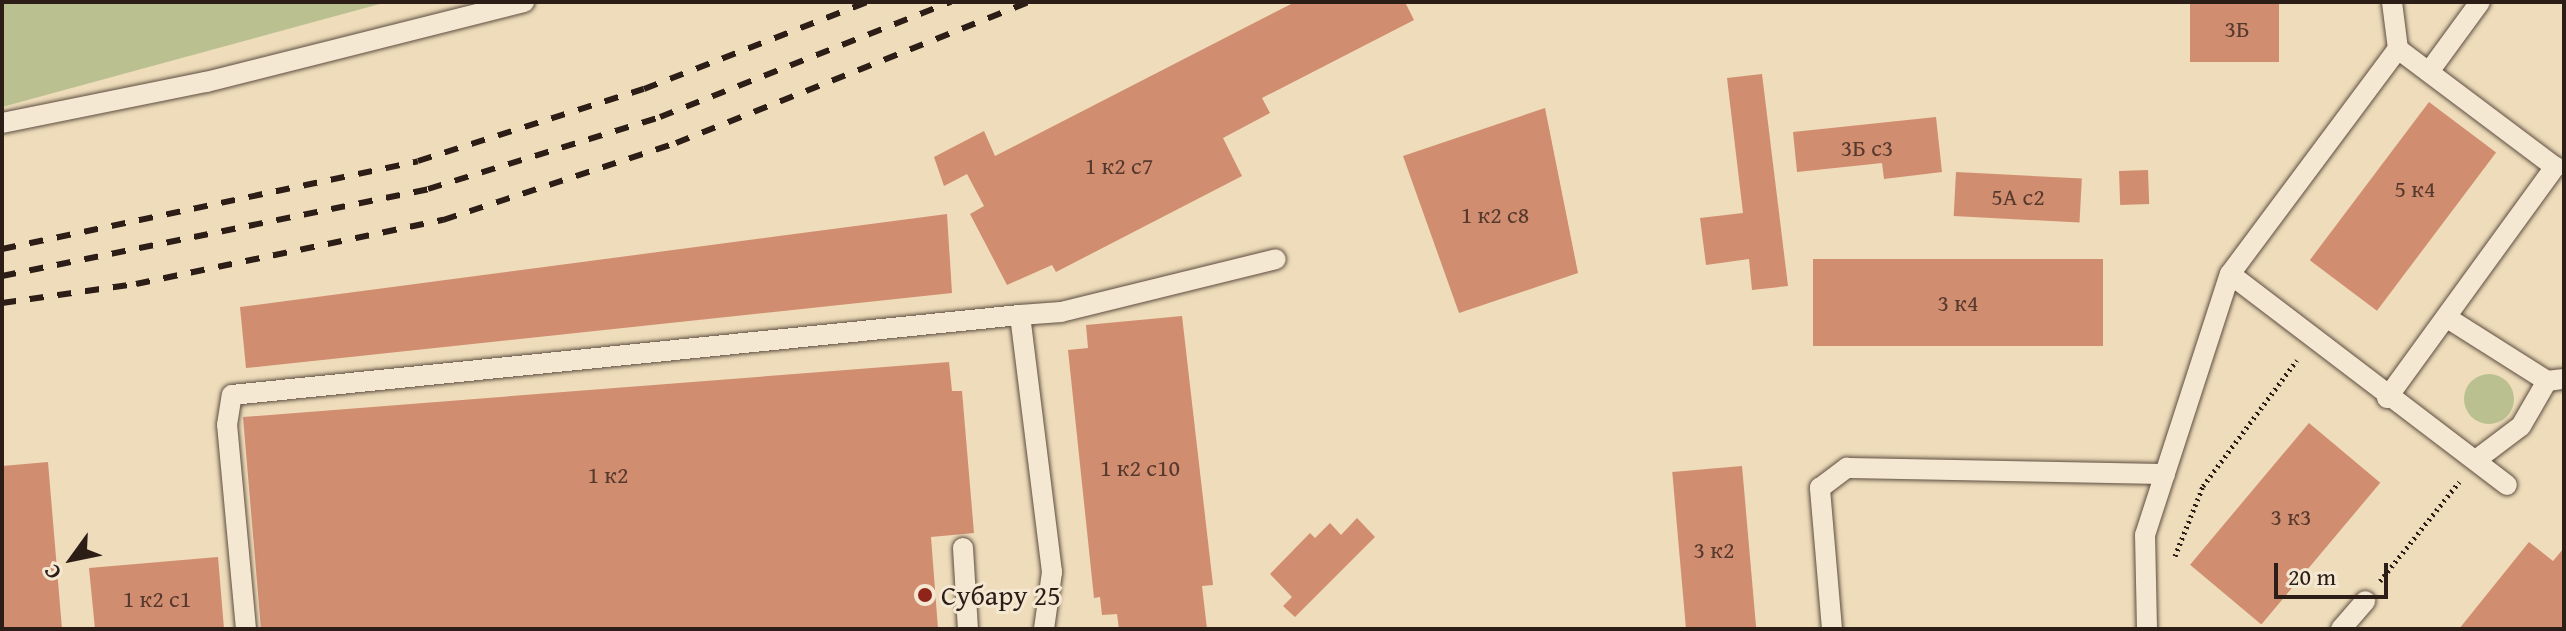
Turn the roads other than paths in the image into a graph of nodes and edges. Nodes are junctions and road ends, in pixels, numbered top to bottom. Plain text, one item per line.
1 (524, 2) edge
2 (2392, 2) edge
3 (2480, 2) edge
4 (2398, 49) junction
5 (2431, 69) junction
6 (2, 123) edge
7 (1276, 259) dead end
8 (2230, 274) junction
9 (1020, 315) junction
10 (2449, 319) junction
11 (2556, 380) edge
12 (2387, 398) junction
13 (2476, 460) junction
14 (2165, 474) junction
15 (2507, 485) dead end
16 (963, 548) dead end
17 (2365, 601) road end
18 (246, 629) edge
19 (968, 629) edge
20 (1044, 629) edge
21 (1832, 629) edge
22 (2147, 629) edge
23 (2341, 629) edge

1 - 6 lane
2 - 4 lane
3 - 5 lane
4 - 5 lane
4 - 8 lane
5 - 10 lane
7 - 9 lane
8 - 12 lane
8 - 14 lane
9 - 18 lane
9 - 20 lane
10 - 11 lane
10 - 12 lane
11 - 13 lane
12 - 13 lane
13 - 15 lane
14 - 21 lane
14 - 22 lane
16 - 19 lane
17 - 23 lane

